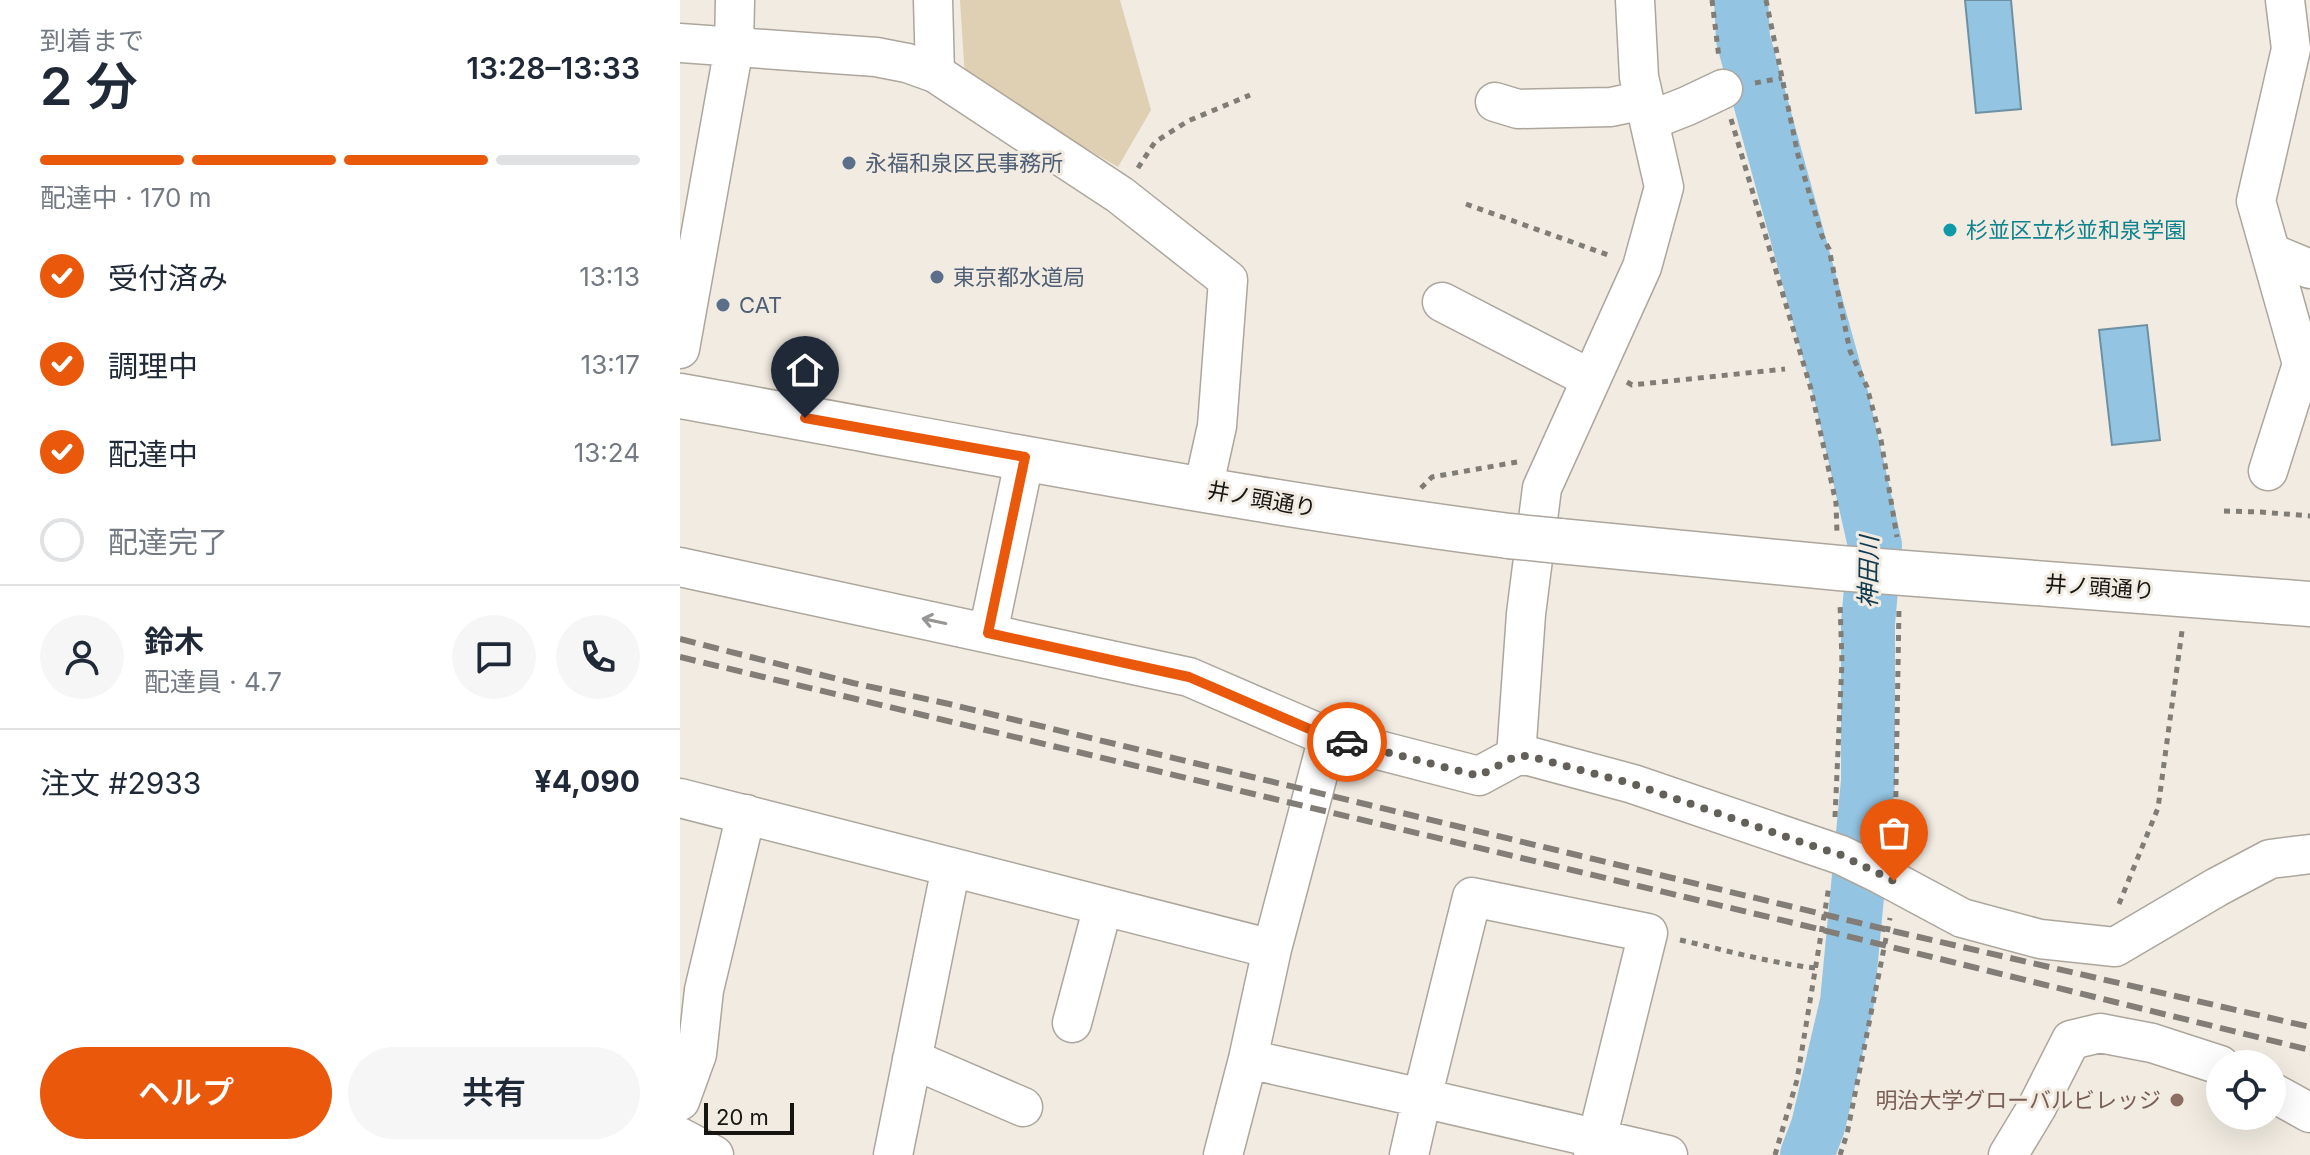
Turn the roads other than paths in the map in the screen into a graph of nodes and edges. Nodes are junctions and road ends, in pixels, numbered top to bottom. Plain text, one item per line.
1 (735, 0) edge
2 (933, 0) edge
3 (1635, 0) edge
4 (2285, 0) edge
5 (682, 41) edge
6 (734, 47) junction
7 (935, 73) junction
8 (1723, 89) road end
9 (1495, 102) dead end
10 (1646, 110) junction
11 (2271, 253) junction
12 (2310, 269) edge
13 (1442, 302) dead end
14 (680, 349) edge
15 (1595, 372) junction
16 (680, 396) edge
17 (1025, 457) junction
18 (2268, 471) dead end
19 (1203, 489) junction
20 (680, 567) edge
21 (2310, 604) edge
22 (988, 633) junction
23 (1328, 737) junction
24 (1516, 756) junction
25 (680, 798) edge
26 (746, 814) junction
27 (2310, 854) edge
28 (951, 867) junction
29 (1103, 906) junction
30 (1272, 949) junction
31 (1072, 1023) dead end
32 (912, 1059) junction
33 (1248, 1059) junction
34 (2206, 1060) edge
35 (1422, 1098) junction
36 (2286, 1100) edge
37 (680, 1101) edge
38 (1023, 1107) dead end
39 (2310, 1113) edge
40 (680, 1137) edge
41 (1595, 1146) edge
42 (714, 1155) edge
43 (893, 1155) edge
44 (1223, 1155) edge
45 (1409, 1155) edge
46 (1668, 1155) edge
47 (2008, 1155) edge

1 - 6 street
2 - 7 street
3 - 10 street
4 - 11 street
5 - 6 street
6 - 7 street
6 - 14 street
7 - 19 street
8 - 10 street
9 - 10 street
10 - 15 street
11 - 12 street
11 - 18 street
13 - 15 street
15 - 24 street
16 - 17 main road, 井ノ頭通り
17 - 19 main road, 井ノ頭通り
17 - 22 street
19 - 21 main road, 井ノ頭通り, bridge
22 -> 20 street
22 - 23 street
23 - 24 street
23 - 30 street
24 - 27 street
25 - 26 street
26 - 28 street
26 - 37 street
28 - 29 street
28 - 32 street
29 - 30 street
29 - 31 street
30 - 33 street
32 - 38 street
32 - 43 street
33 - 35 street
33 - 44 street
34 - 47 street
35 - 41 street
35 - 41 street
35 - 45 street
36 - 39 street
40 - 42 street
41 - 46 street

